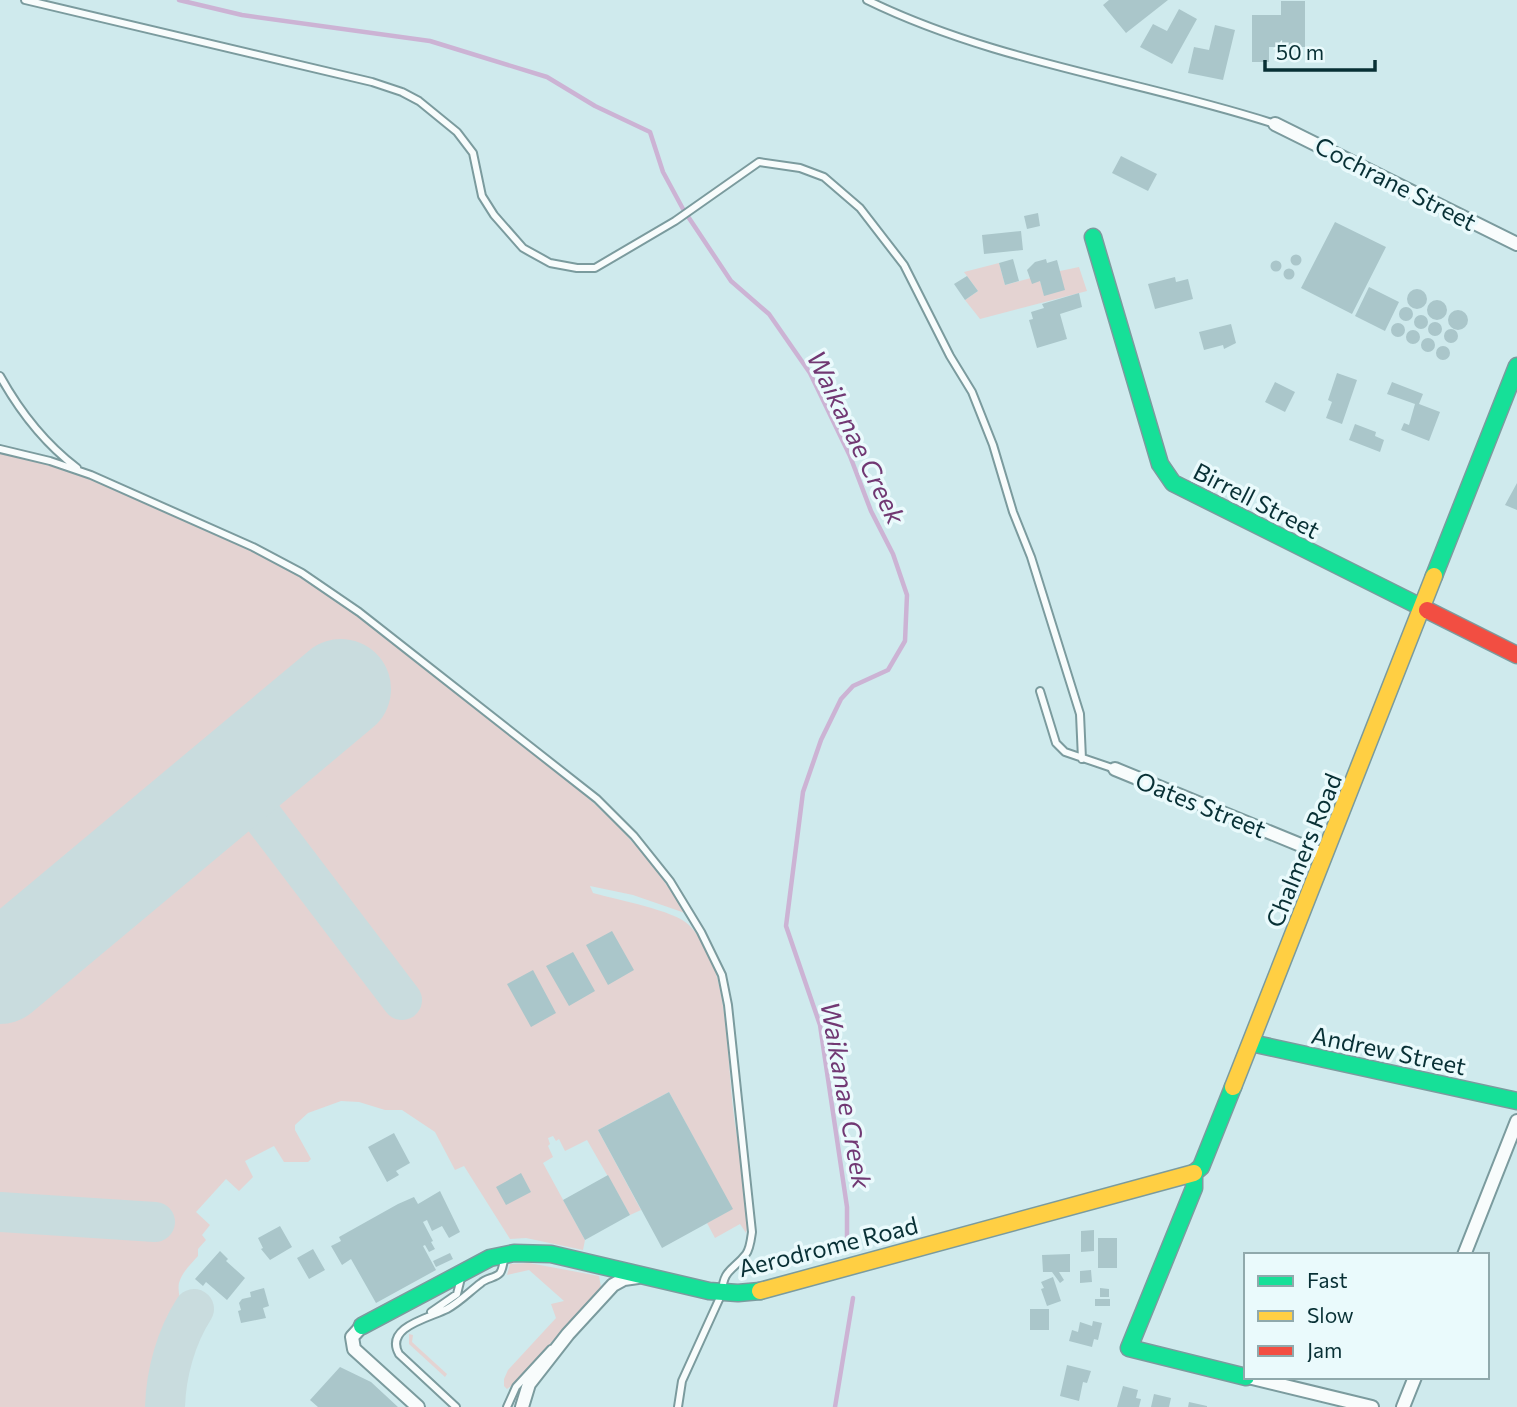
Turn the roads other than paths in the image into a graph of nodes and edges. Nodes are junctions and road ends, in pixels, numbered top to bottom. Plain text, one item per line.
1 (24, 0) edge
2 (867, 0) edge
3 (1275, 124) joint
4 (1093, 237) dead end
5 (1517, 244) edge
6 (1517, 366) edge
7 (0, 376) edge
8 (0, 449) edge
9 (81, 471) junction
10 (1423, 608) junction
11 (1517, 655) edge
12 (1040, 691) dead end
13 (1082, 759) junction
14 (1115, 769) joint
15 (1325, 855) junction
16 (1251, 1043) junction
17 (1517, 1101) edge
18 (1517, 1121) edge
19 (1194, 1173) junction
20 (514, 1253) junction
21 (1465, 1253) edge
22 (467, 1269) junction
23 (659, 1280) junction
24 (722, 1293) junction
25 (427, 1315) junction
26 (362, 1326) joint
27 (568, 1334) junction
28 (1244, 1376) edge
29 (1255, 1379) edge
30 (1414, 1379) edge
31 (418, 1407) edge
32 (456, 1407) edge
33 (507, 1407) edge
34 (522, 1407) edge
35 (678, 1407) edge
36 (1372, 1407) edge
37 (1403, 1407) edge

1 - 13 lane
2 - 3 lane
3 - 5 street, Cochrane Street
4 - 10 street, Birrell Street
6 - 10 street, Chalmers Road
7 - 9 lane
8 - 9 lane
9 - 24 lane
10 - 11 street, Birrell Street
10 - 15 street, Chalmers Road
12 - 13 lane
13 - 14 lane
14 - 15 street, Oates Street
15 - 16 street, Chalmers Road
16 - 17 street, Andrew Street
16 - 19 street, Chalmers Road
18 - 21 street
19 - 24 street, Aerodrome Road
19 - 28 street, Chalmers Road
20 - 22 street, Aerodrome Road
20 - 23 street, Aerodrome Road
20 - 25 lane
22 - 25 lane
22 - 26 street, Aerodrome Road
23 - 24 street, Aerodrome Road
23 - 27 street
24 - 35 lane
25 - 32 lane
26 - 31 street
27 - 33 lane
27 - 34 street
29 - 36 street
30 - 37 street

